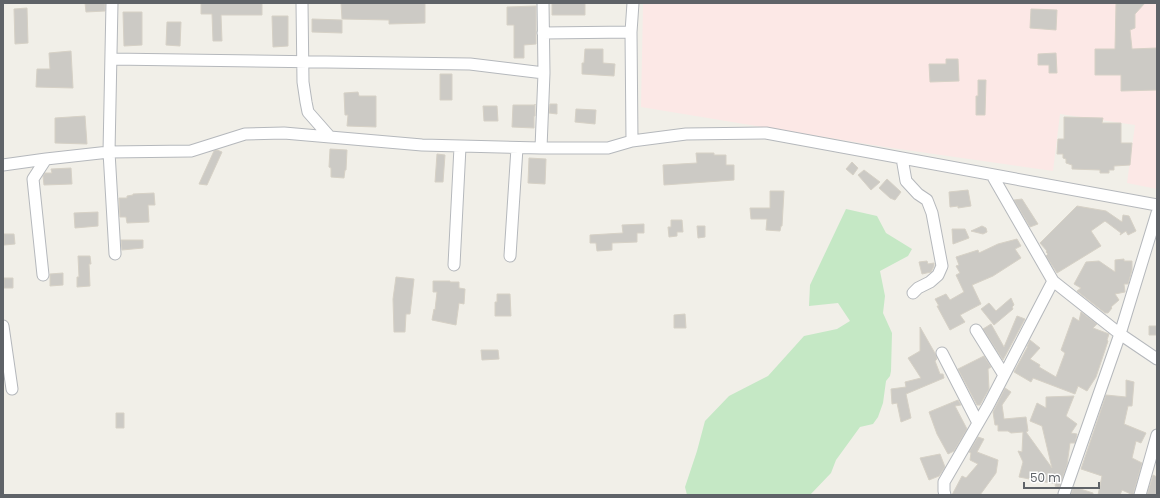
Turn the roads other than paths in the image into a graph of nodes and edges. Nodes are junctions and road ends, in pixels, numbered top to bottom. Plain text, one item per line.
1 (112, 3) edge
2 (302, 3) edge
3 (543, 3) edge
4 (633, 3) edge
5 (631, 32) junction
6 (544, 33) junction
7 (111, 59) junction
8 (303, 61) junction
9 (544, 73) junction
10 (330, 137) junction
11 (632, 141) junction
12 (460, 147) junction
13 (517, 148) junction
14 (542, 148) junction
15 (108, 152) junction
16 (902, 158) junction
17 (46, 159) junction
18 (3, 165) edge
19 (992, 175) junction
20 (1157, 205) edge
21 (1157, 213) edge
22 (115, 254) dead end
23 (510, 256) dead end
24 (454, 265) dead end
25 (43, 275) dead end
26 (1052, 281) junction
27 (913, 293) dead end
28 (3, 326) edge
29 (976, 330) dead end
30 (1120, 334) junction
31 (942, 353) dead end
32 (1157, 359) edge
33 (1004, 375) junction
34 (12, 389) dead end
35 (978, 423) junction
36 (1157, 435) edge
37 (1064, 494) dead end
38 (945, 495) edge
39 (1140, 495) edge

1 - 7 street
2 - 8 street
3 - 6 street
4 - 5 street
5 - 6 street
5 - 11 street
6 - 9 street
7 - 8 street
7 - 15 street
8 - 9 street
8 - 10 street
9 - 14 street
10 - 12 street
10 - 15 street
11 - 14 street
11 - 16 street
12 - 13 street
12 - 24 street
13 - 14 street
13 - 23 street
15 - 17 street
15 - 22 street
16 - 19 street
16 - 27 street
17 - 18 street
17 - 25 street
19 - 20 street
19 - 26 street
21 - 30 street
26 - 30 street
26 - 33 street
28 - 34 street
29 - 33 street
30 - 32 street
30 - 37 street
31 - 35 street
33 - 35 street
35 - 38 street
36 - 39 street

